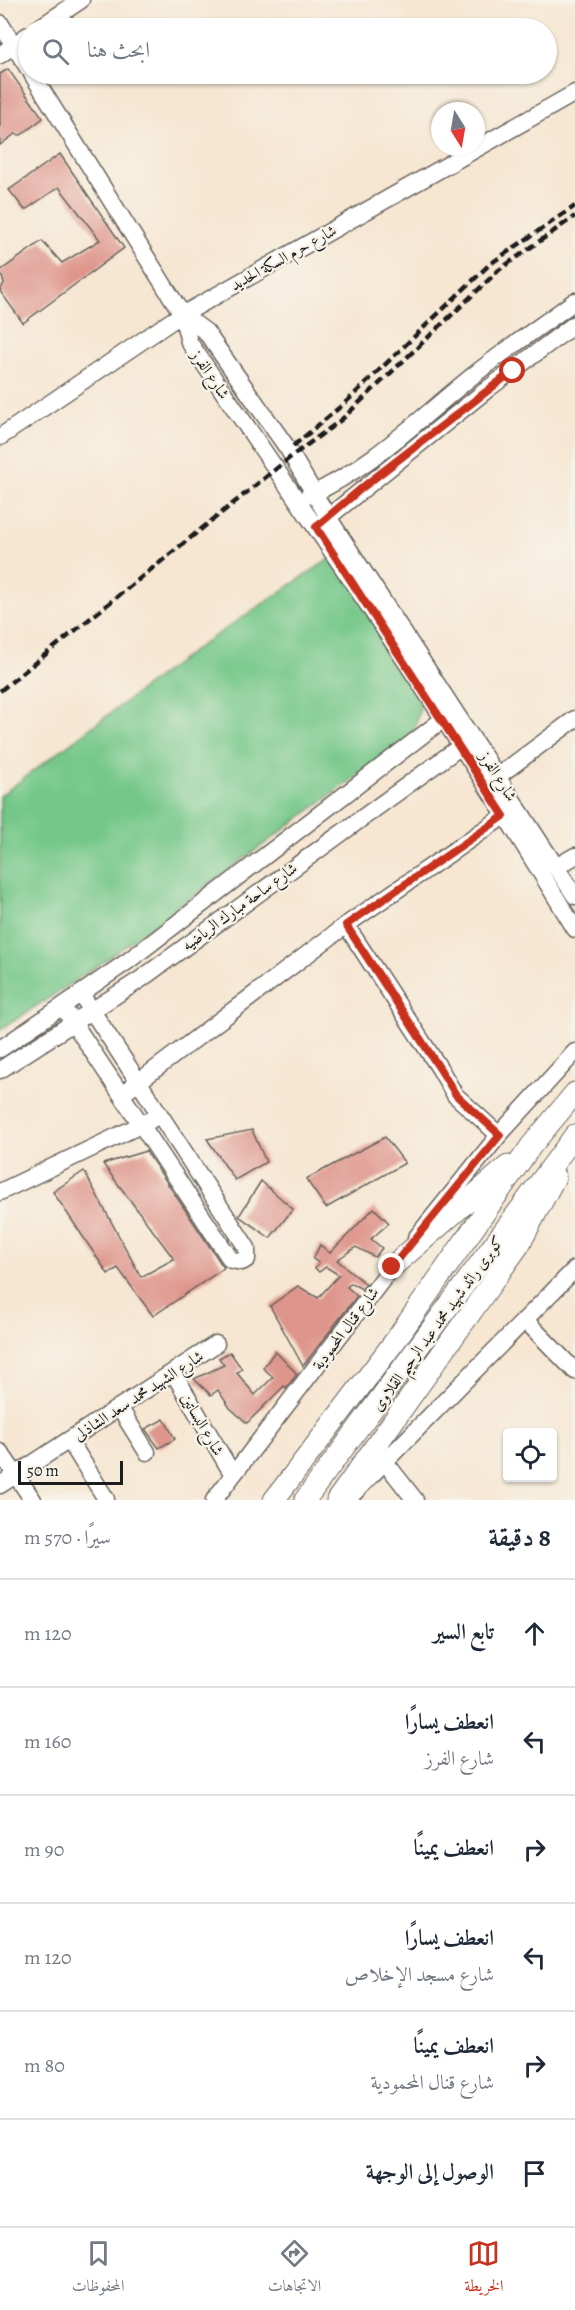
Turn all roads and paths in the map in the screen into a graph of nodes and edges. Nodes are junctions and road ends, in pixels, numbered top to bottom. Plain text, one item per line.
1 (81, 0) edge
2 (54, 18) edge
3 (0, 23) edge
4 (18, 42) edge
5 (14, 45) junction
6 (18, 52) edge
7 (0, 55) edge
8 (38, 84) edge
9 (575, 93) edge
10 (575, 301) edge
11 (182, 314) junction
12 (575, 324) edge
13 (0, 437) edge
14 (376, 455) junction
15 (387, 469) junction
16 (352, 472) junction
17 (363, 487) junction
18 (316, 492) junction
19 (297, 501) junction
20 (322, 522) junction
21 (449, 715) junction
22 (573, 726) edge
23 (467, 741) junction
24 (498, 776) junction
25 (504, 816) junction
26 (575, 856) edge
27 (557, 878) junction
28 (575, 896) edge
29 (346, 925) junction
30 (575, 929) edge
31 (81, 994) junction
32 (63, 1007) junction
33 (92, 1012) junction
34 (74, 1023) junction
35 (0, 1049) edge
36 (575, 1052) edge
37 (0, 1070) edge
38 (138, 1082) junction
39 (121, 1094) junction
40 (575, 1094) edge
41 (160, 1116) junction
42 (141, 1125) junction
43 (500, 1135) junction
44 (571, 1140) edge
45 (531, 1146) junction
46 (0, 1192) edge
47 (392, 1267) junction
48 (575, 1269) edge
49 (525, 1320) junction
50 (216, 1344) dead end
51 (575, 1371) edge
52 (173, 1372) junction
53 (119, 1407) junction
54 (69, 1440) junction
55 (0, 1452) edge
56 (147, 1452) dead end
57 (386, 1463) junction
58 (16, 1474) junction
59 (233, 1476) junction
60 (0, 1485) edge
61 (106, 1499) edge
62 (33, 1500) edge
63 (214, 1500) edge
64 (274, 1500) edge
65 (305, 1500) edge
66 (337, 1500) edge
67 (347, 1500) edge
68 (415, 1500) edge

1 - 2 street
3 - 5 street
4 - 5 street
5 - 6 street
5 - 7 street
8 - 11 street
9 - 11 street, شارع حرم السكة الحديد
10 - 14 street
11 - 13 street, شارع حرم السكة الحديد
11 - 18 street, شارع الفرز
11 - 19 street, شارع الفرز
12 - 15 street
14 - 15 street
14 - 16 street
15 - 17 street
16 - 17 street
16 - 18 street
17 - 20 street
18 - 19 street
18 - 20 street, شارع الفرز
19 - 20 street, شارع الفرز
20 - 21 street, شارع الفرز
21 - 23 street, شارع الفرز
21 - 31 street, شارع ساحة مبارك الرياضيه
22 - 24 street
23 - 24 street, شارع الفرز
23 - 25 street, شارع الفرز
23 - 33 street, شارع ساحة مبارك الرياضيه
24 - 27 street, شارع الفرز
25 - 27 street, شارع الفرز
25 - 29 street
26 - 27 street
27 - 28 street, شارع الفرز
27 - 30 street, شارع الفرز
29 - 38 street
29 - 43 street
31 - 32 street, شارع ساحة مبارك الرياضيه
31 - 33 street
32 - 34 street
32 - 35 street, شارع ساحة مبارك الرياضيه
33 - 34 street, شارع ساحة مبارك الرياضيه
33 - 38 street
34 - 37 street, شارع ساحة مبارك الرياضيه
34 - 39 street
36 - 43 street, شارع قنال المحمودية
38 - 39 street
38 - 41 street
39 - 42 street
40 - 45 main road
41 - 42 street
41 - 42 street
42 - 46 street
43 - 47 street, شارع قنال المحمودية
44 - 65 main road, كوبرى رائد شهيد محمد عبد الرحيم القلاوى
44 - 66 main road
45 - 47 main road
45 - 64 main road, كوبرى رائد شهيد محمد عبد الرحيم القلاوى
47 - 59 street, شارع قنال المحمودية
48 - 49 street
49 - 51 street
49 - 57 street
50 - 52 street, شارع الشهيد محمد سعد الشاذلى
52 - 53 street, شارع الشهيد محمد سعد الشاذلى
52 - 59 street, شارع البساتين
53 - 54 street, شارع الشهيد محمد سعد الشاذلى
53 - 56 street
54 - 58 street, شارع الشهيد محمد سعد الشاذلى
54 - 61 street
55 - 58 street
57 - 67 street
57 - 68 street
58 - 60 street, شارع الشهيد محمد سعد الشاذلى
58 - 62 street
59 - 63 street, شارع قنال المحمودية

